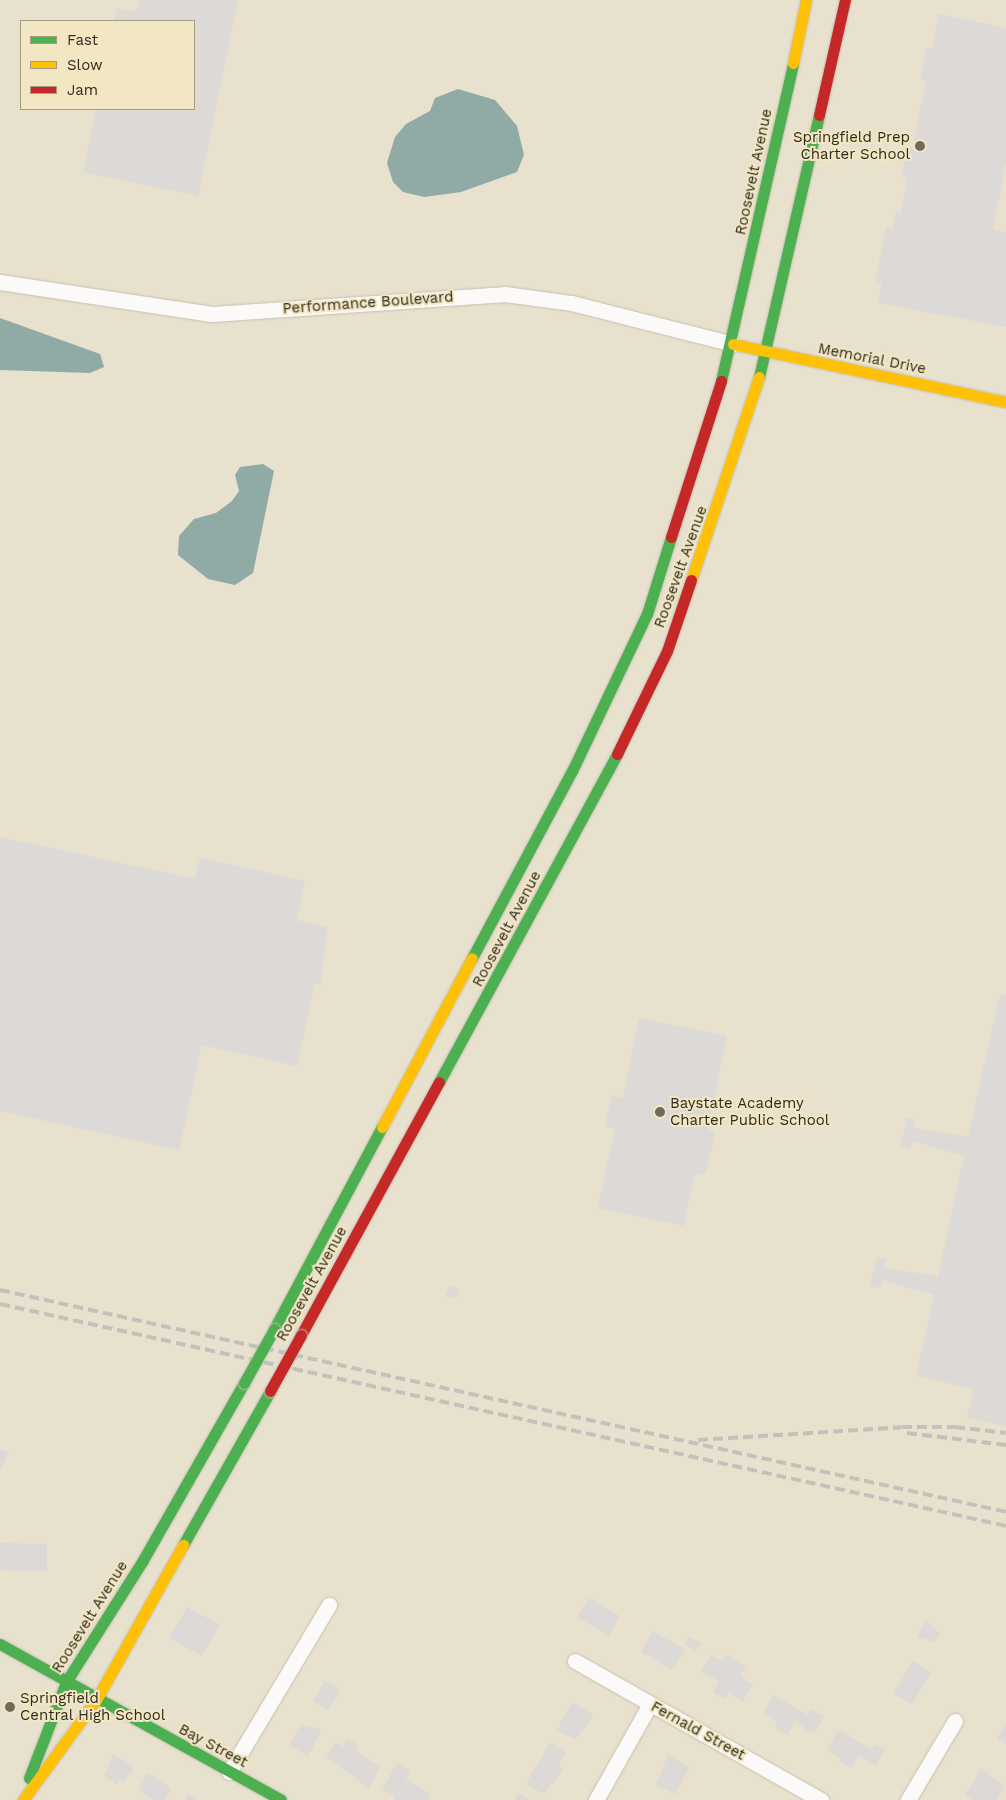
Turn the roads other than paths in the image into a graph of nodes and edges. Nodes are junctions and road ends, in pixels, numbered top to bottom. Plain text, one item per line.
1 (806, 0) edge
2 (845, 0) edge
3 (0, 282) edge
4 (733, 344) junction
5 (766, 354) junction
6 (1006, 402) edge
7 (329, 1605) dead end
8 (0, 1644) edge
9 (575, 1661) dead end
10 (66, 1682) junction
11 (96, 1700) junction
12 (650, 1704) junction
13 (955, 1721) dead end
14 (229, 1772) junction
15 (22, 1800) edge
16 (281, 1800) edge
17 (596, 1800) edge
18 (821, 1800) edge
19 (908, 1800) edge

1 - 4 main road, Roosevelt Avenue
2 - 5 main road, Roosevelt Avenue
3 - 4 street, Performance Boulevard
4 - 5 main road, Memorial Drive
4 - 10 main road, Roosevelt Avenue, bridge
5 - 6 main road, Memorial Drive
5 - 11 main road, Roosevelt Avenue, bridge
7 - 14 street
8 - 10 main road, Bay Street
9 - 12 street, Fernald Street
10 - 11 main road, Bay Street
10 - 15 main road, Roosevelt Avenue
11 - 14 main road, Bay Street
11 - 15 main road, Roosevelt Avenue
12 - 17 street
12 - 18 street, Fernald Street
13 - 19 street
14 - 16 main road, Bay Street

